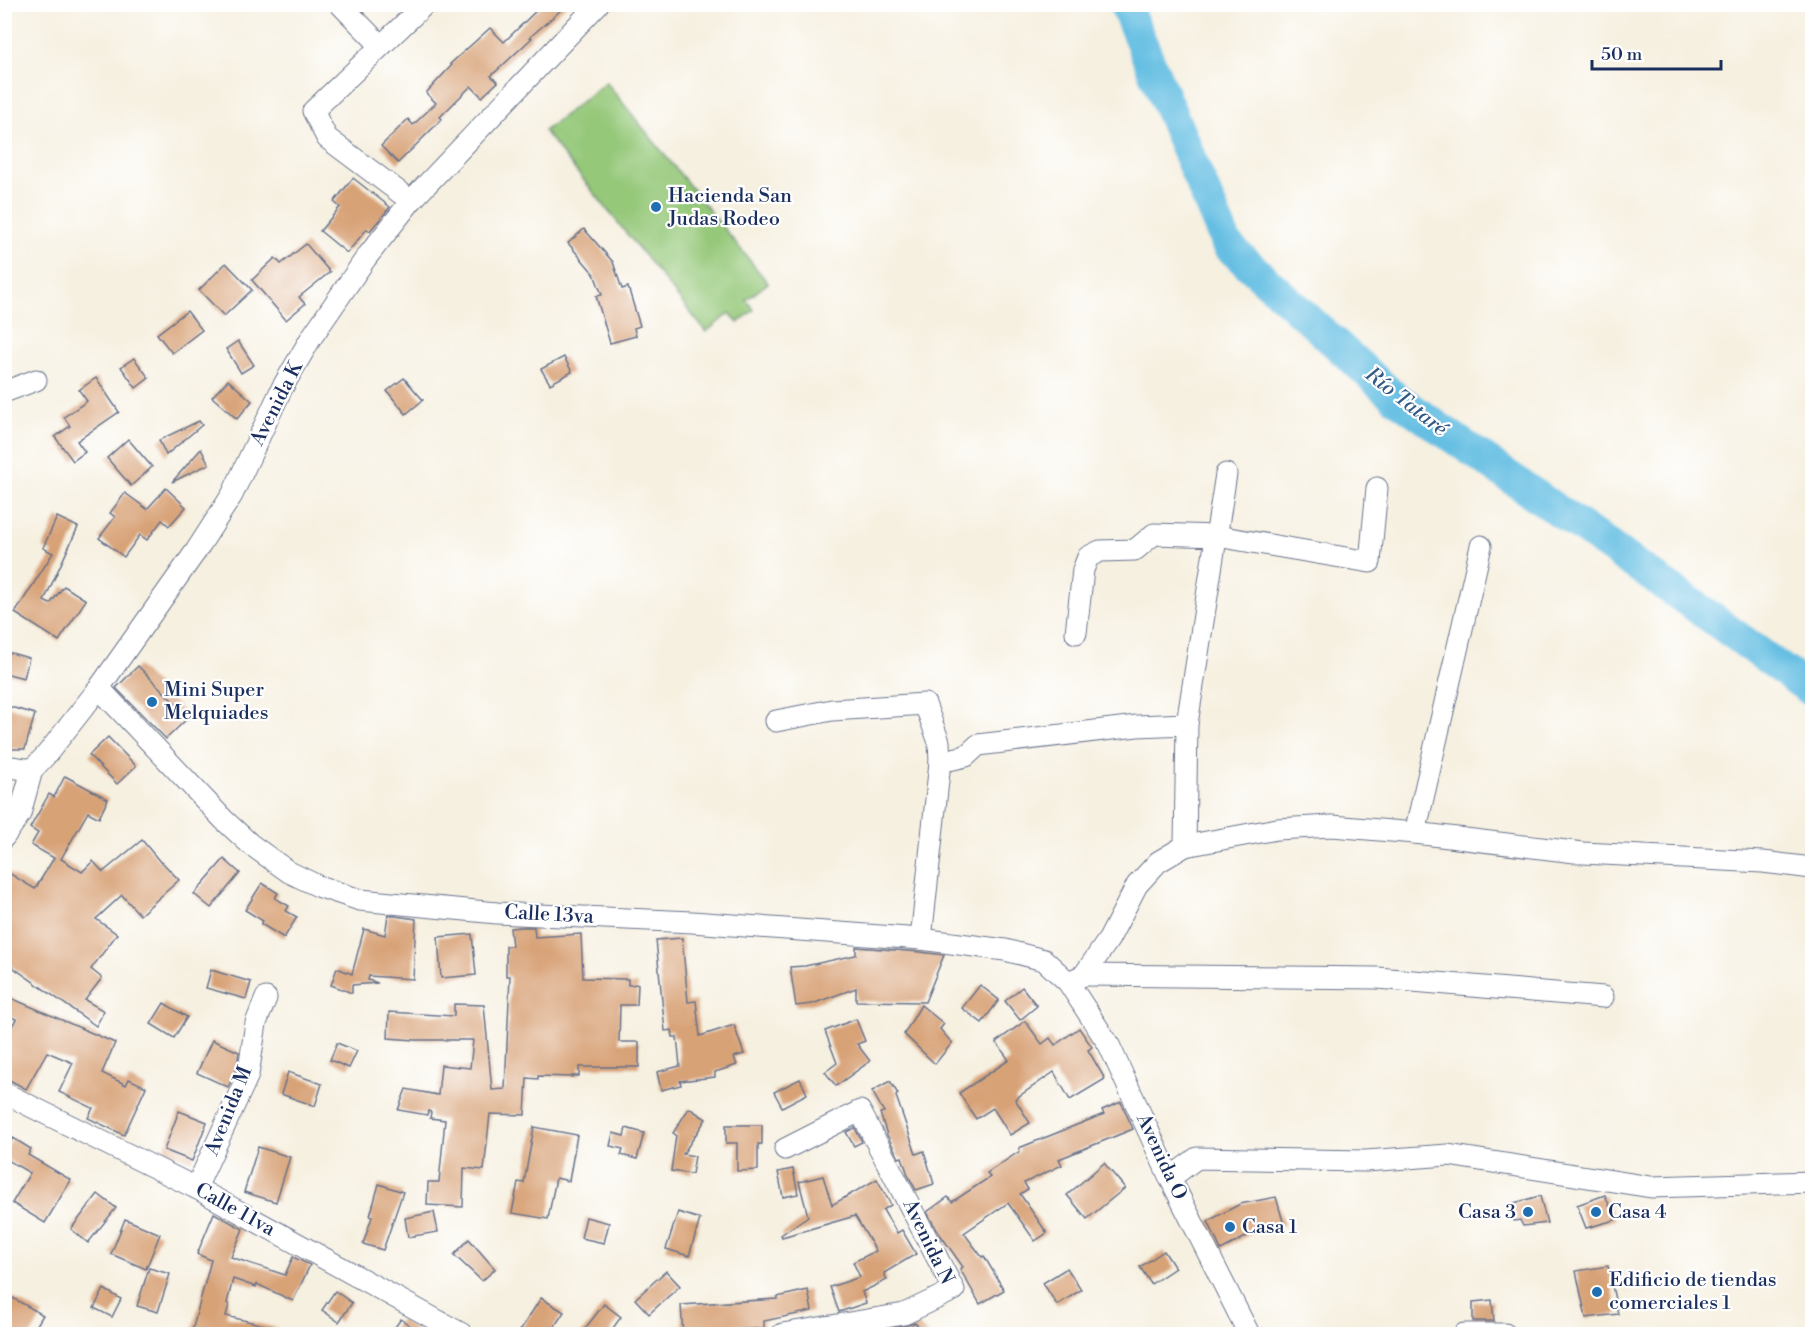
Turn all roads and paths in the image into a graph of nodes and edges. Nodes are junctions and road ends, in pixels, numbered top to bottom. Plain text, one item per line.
1 (340, 4) edge
2 (425, 4) edge
3 (598, 4) edge
4 (381, 46) junction
5 (411, 201) junction
6 (36, 380) dead end
7 (4, 392) edge
8 (1226, 474) dead end
9 (1377, 488) dead end
10 (1217, 536) junction
11 (1481, 546) dead end
12 (1076, 633) dead end
13 (99, 688) junction
14 (776, 722) dead end
15 (1187, 724) junction
16 (940, 762) junction
17 (4, 766) edge
18 (32, 770) junction
19 (1415, 833) junction
20 (4, 837) edge
21 (1185, 846) junction
22 (1812, 868) edge
23 (921, 939) junction
24 (1076, 979) junction
25 (1603, 997) dead end
26 (266, 998) dead end
27 (4, 1093) edge
28 (785, 1149) dead end
29 (1170, 1178) junction
30 (1812, 1182) edge
31 (196, 1188) junction
32 (462, 1335) edge
33 (782, 1335) edge
34 (1249, 1335) edge
35 (1464, 1335) edge
36 (1505, 1335) edge

1 - 4 street
2 - 4 street
3 - 5 street, Avenida K
4 - 5 street
5 - 13 street, Avenida K
6 - 7 street
8 - 10 street
9 - 10 street
10 - 12 street
10 - 15 street
11 - 19 street
13 - 18 street, Avenida K
13 - 23 street, Calle 13va
14 - 16 street
15 - 16 street
15 - 21 street
16 - 23 street
17 - 18 street
18 - 20 street, Avenida K
19 - 21 street
19 - 22 street
21 - 24 street
23 - 24 street, Calle 13va
24 - 25 street
24 - 29 street, Avenida O
26 - 31 street, Avenida M
27 - 31 street, Calle 11va
28 - 33 street, Avenida N
29 - 30 street
29 - 34 street, Avenida O
31 - 32 street, Calle 11va
35 - 36 street

